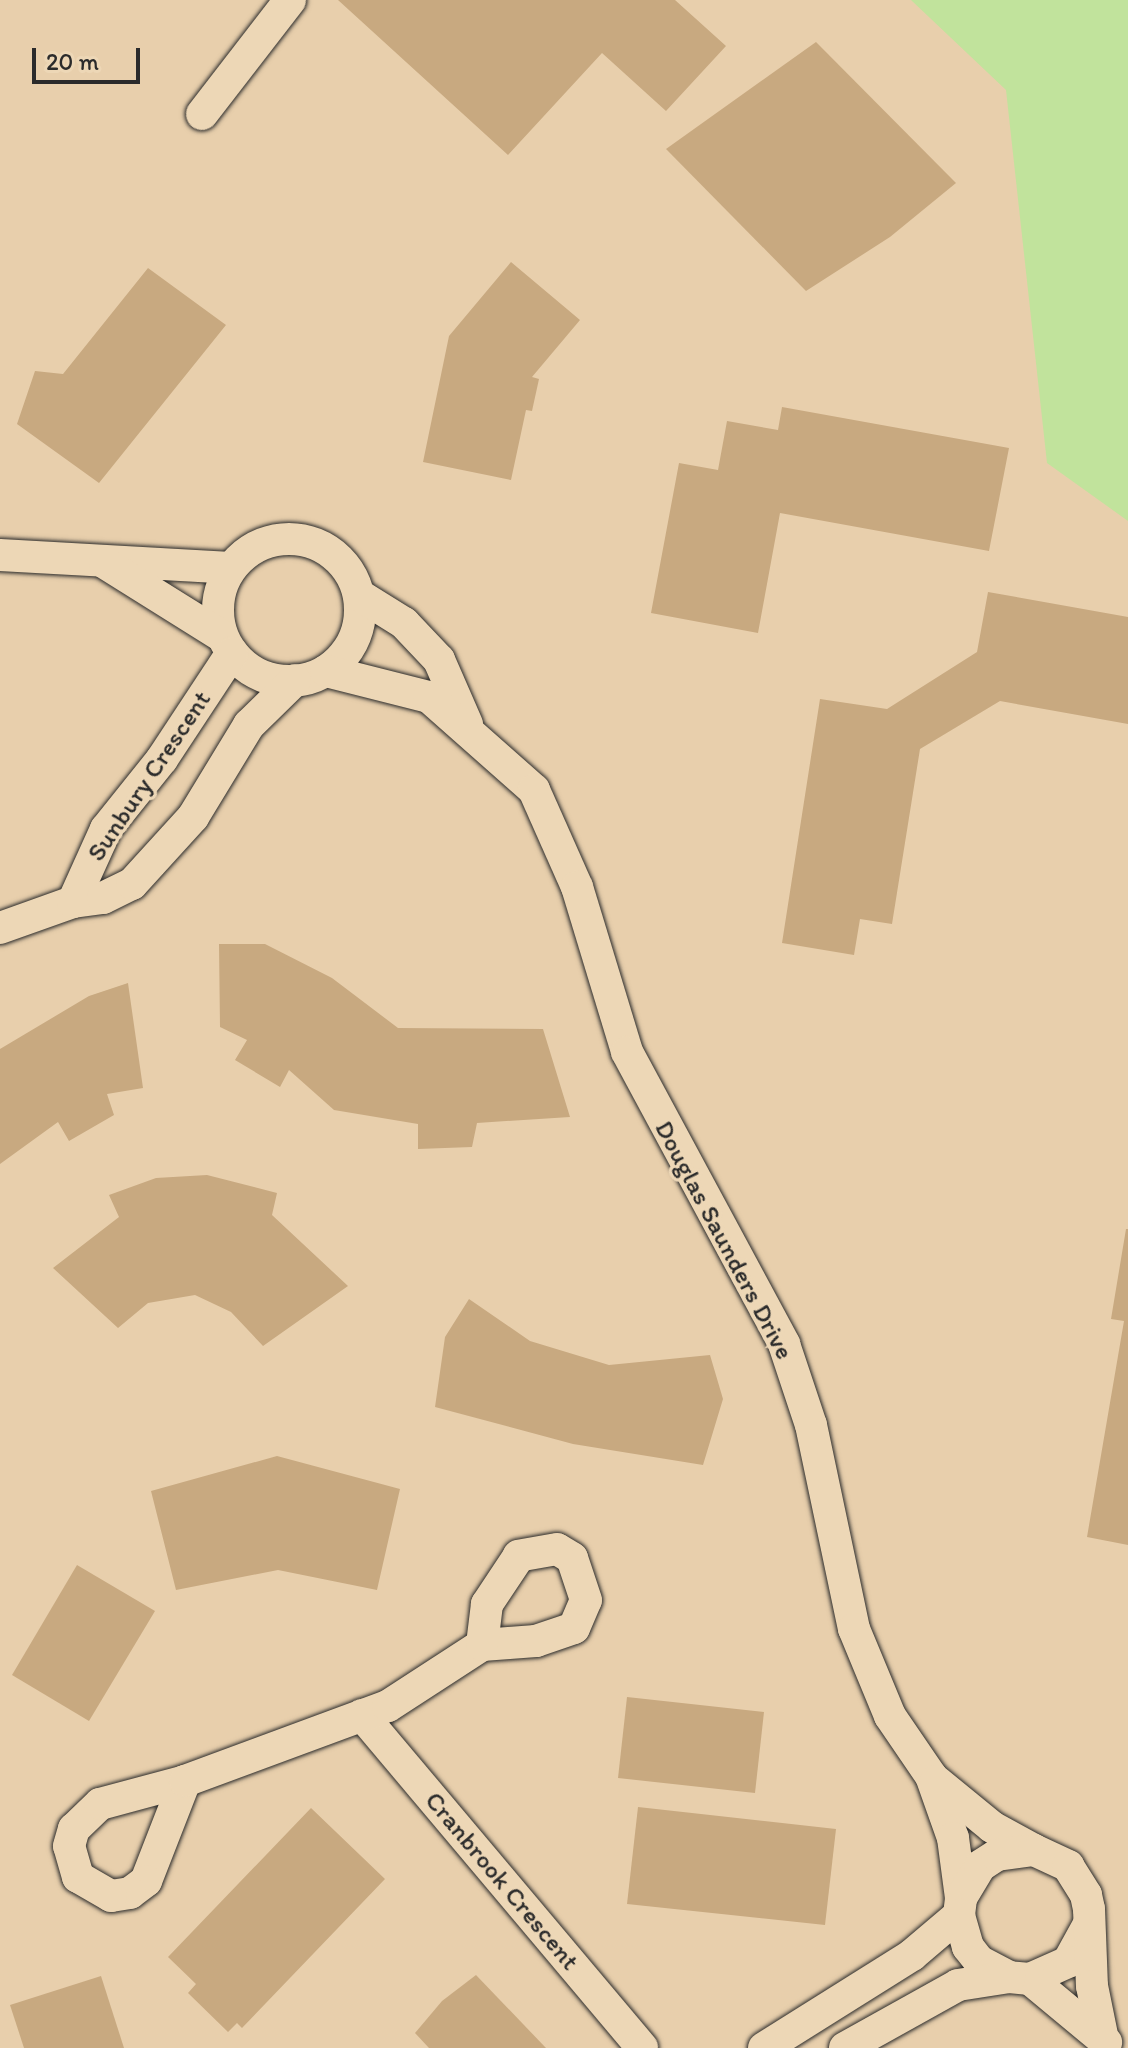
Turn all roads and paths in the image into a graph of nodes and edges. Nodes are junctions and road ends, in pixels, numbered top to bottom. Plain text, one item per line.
1 (290, 0) edge
2 (202, 114) dead end
3 (0, 555) edge
4 (99, 559) junction
5 (231, 568) junction
6 (359, 595) junction
7 (227, 645) junction
8 (326, 671) junction
9 (295, 680) junction
10 (468, 727) junction
11 (73, 902) junction
12 (0, 928) edge
13 (482, 1645) dead end
14 (362, 1715) junction
15 (931, 1776) junction
16 (185, 1781) dead end
17 (1034, 1850) junction
18 (960, 1906) junction
19 (1089, 1924) junction
20 (1019, 1978) junction
21 (1106, 2042) edge
22 (642, 2048) edge
23 (764, 2048) edge
24 (845, 2048) edge

1 - 2 street
3 - 4 street
4 - 5 street
4 - 7 street
5 - 6 street
5 - 7 street
6 - 8 street
6 - 10 street, Douglas Saunders Drive
7 - 9 street
7 - 11 street, Sunbury Crescent
8 - 9 street
8 - 10 street, Douglas Saunders Drive
9 - 11 street, Sunbury Crescent
10 - 15 street, Douglas Saunders Drive
11 - 12 street, Sunbury Crescent
13 - 14 street
14 - 16 street
14 - 22 street, Cranbrook Crescent
15 - 17 street, Douglas Saunders Drive
15 - 18 street, Douglas Saunders Drive
17 - 18 street
17 - 19 street
18 - 20 street
18 - 23 street
19 - 20 street
19 - 21 street
20 - 21 street
20 - 24 street

